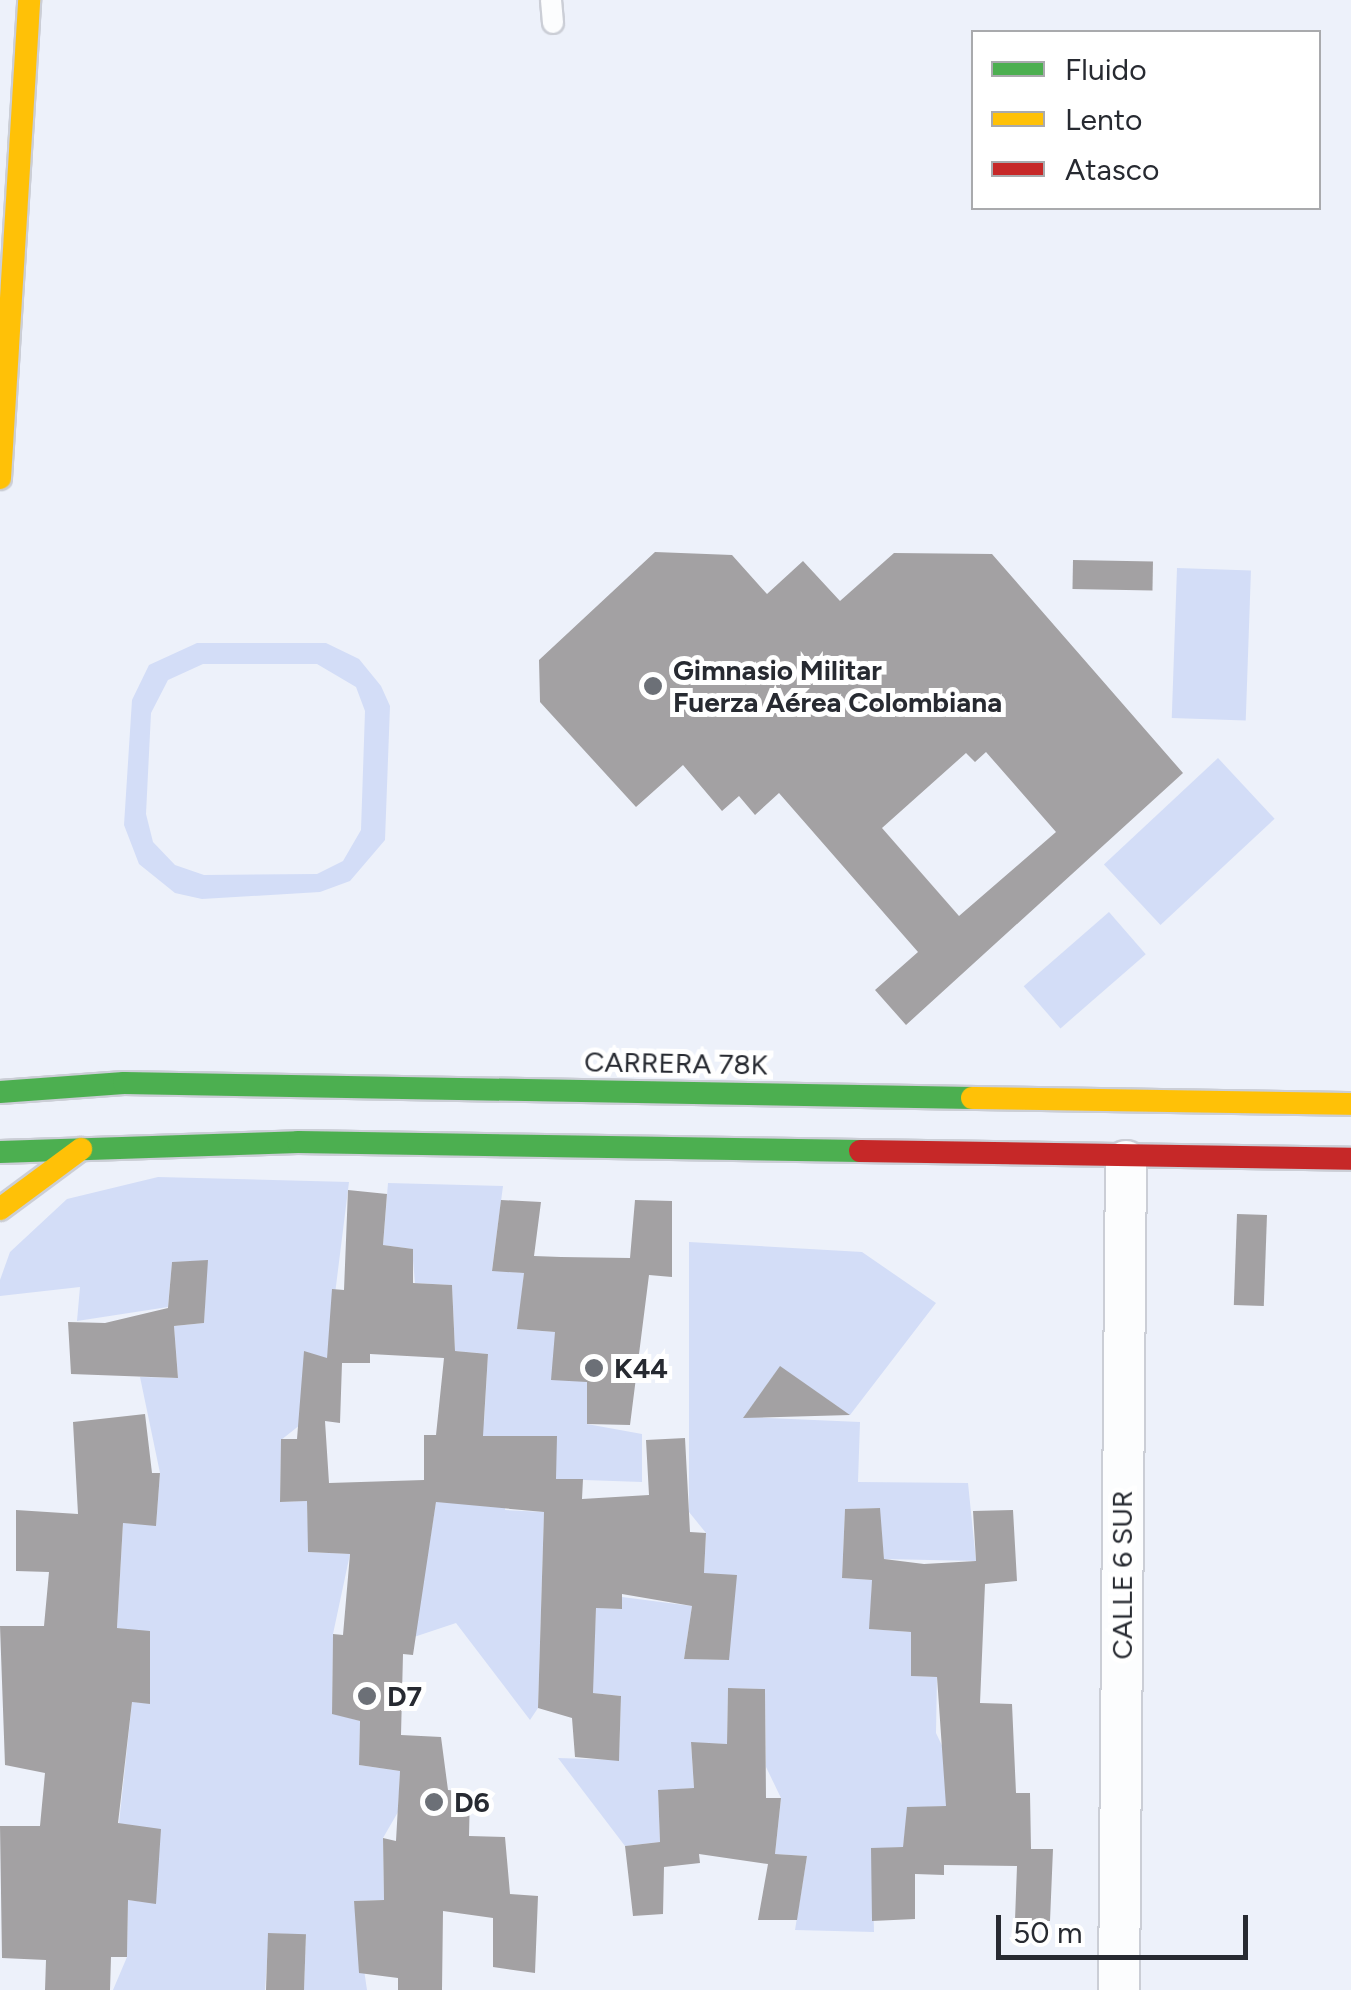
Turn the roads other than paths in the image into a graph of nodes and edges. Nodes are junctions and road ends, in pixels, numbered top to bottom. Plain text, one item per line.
1 (29, 0) edge
2 (551, 0) edge
3 (553, 22) dead end
4 (5, 308) edge
5 (0, 478) edge
6 (0, 1092) edge
7 (1351, 1104) edge
8 (89, 1145) junction
9 (0, 1152) edge
10 (1351, 1159) edge
11 (1126, 1161) junction
12 (0, 1209) edge
13 (1120, 1990) edge

1 - 4 main road
2 - 3 lane
4 - 5 main road
6 - 7 main road, CARRERA 78K
8 - 9 main road
8 - 11 main road
8 - 12 main road
10 - 11 main road
11 - 13 street, CALLE 6 SUR

